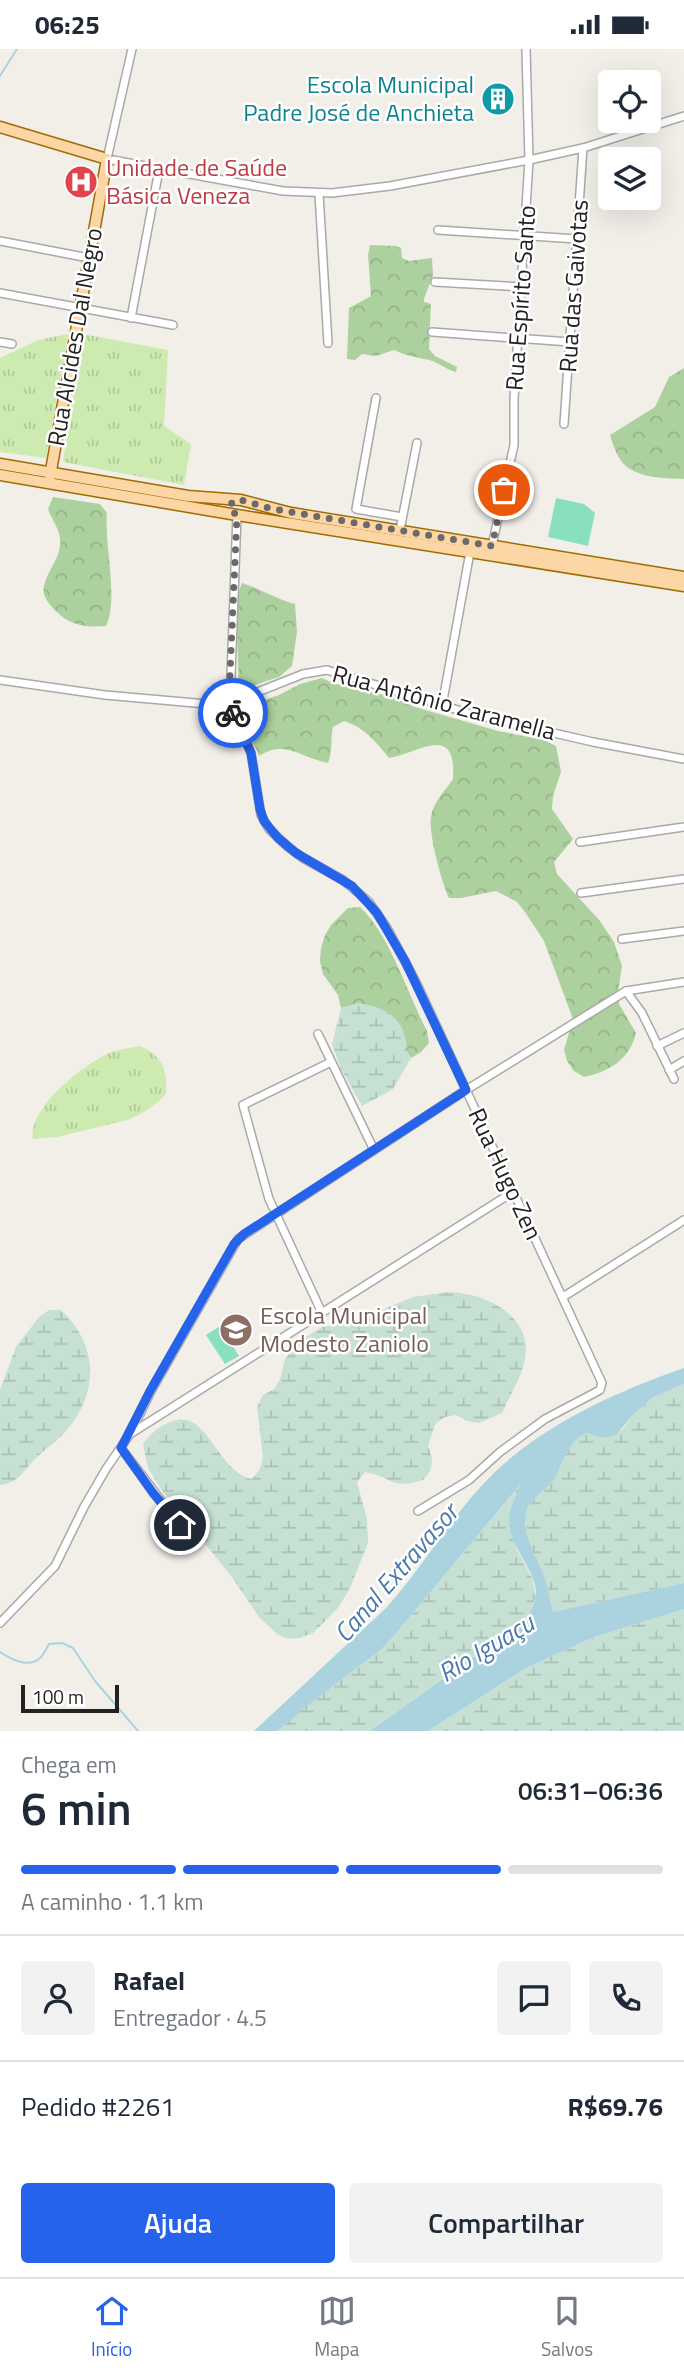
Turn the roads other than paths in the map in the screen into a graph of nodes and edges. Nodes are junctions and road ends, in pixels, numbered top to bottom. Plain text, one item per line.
1 (132, 49) edge
2 (526, 49) edge
3 (684, 116) edge
4 (0, 127) edge
5 (583, 148) junction
6 (107, 159) junction
7 (529, 160) junction
8 (159, 170) junction
9 (319, 194) junction
10 (438, 230) dead end
11 (525, 236) junction
12 (577, 239) junction
13 (0, 241) edge
14 (89, 258) junction
15 (435, 282) dead end
16 (522, 287) junction
17 (0, 293) edge
18 (80, 308) junction
19 (131, 318) junction
20 (173, 325) dead end
21 (432, 332) dead end
22 (518, 338) junction
23 (0, 342) edge
24 (570, 342) junction
25 (328, 343) dead end
26 (12, 344) dead end
27 (376, 398) dead end
28 (565, 423) dead end
29 (417, 443) dead end
30 (0, 464) edge
31 (0, 475) edge
32 (50, 478) junction
33 (239, 500) junction
34 (236, 515) junction
35 (402, 517) junction
36 (400, 530) junction
37 (492, 546) junction
38 (470, 552) junction
39 (684, 577) edge
40 (684, 586) edge
41 (0, 680) edge
42 (230, 703) junction
43 (442, 706) junction
44 (684, 759) edge
45 (684, 827) edge
46 (580, 842) dead end
47 (684, 880) edge
48 (581, 893) dead end
49 (684, 931) edge
50 (622, 939) dead end
51 (684, 982) edge
52 (625, 991) junction
53 (684, 1033) edge
54 (318, 1034) dead end
55 (657, 1046) junction
56 (684, 1061) edge
57 (331, 1062) junction
58 (669, 1070) junction
59 (674, 1079) dead end
60 (466, 1090) junction
61 (373, 1150) junction
62 (513, 1192) junction
63 (275, 1213) junction
64 (684, 1220) edge
65 (563, 1297) junction
66 (322, 1313) junction
67 (130, 1434) junction
68 (121, 1448) junction
69 (418, 1510) dead end
70 (192, 1541) dead end
71 (0, 1623) edge

1 - 6 street
2 - 7 street, Rua Espírito Santo
3 - 5 street
4 - 6 main road
5 - 7 street
5 - 12 street, Rua das Gaivotas
6 - 8 street
6 - 14 main road, Rua Alcides Dal Negro
7 - 9 street
7 - 11 street, Rua Espírito Santo
8 - 9 street
8 - 19 street
9 - 25 street
10 - 11 street
11 - 12 street
11 - 16 street, Rua Espírito Santo
12 - 24 street, Rua das Gaivotas
13 - 14 street
14 - 18 main road, Rua Alcides Dal Negro
15 - 16 street
16 - 22 street, Rua Espírito Santo
17 - 18 street
18 - 19 street
18 - 32 main road, Rua Alcides Dal Negro
19 - 20 street
21 - 22 street
22 - 24 street
22 - 37 street, Rua Espírito Santo
23 - 26 street
24 - 28 street, Rua das Gaivotas
27 - 35 street
29 - 35 street
30 - 32 main road
31 - 32 main road
32 - 33 main road
32 - 34 main road
33 - 34 main road
33 - 36 main road
34 - 38 main road
34 - 42 street, Rua Hugo Zen
35 - 36 street
36 - 37 main road
37 - 39 main road
38 - 40 main road
38 - 43 street
41 - 42 street, Rua Antônio Zaramella
42 - 43 street, Rua Antônio Zaramella
42 - 60 street, Rua Hugo Zen
43 - 44 street, Rua Antônio Zaramella
45 - 46 street
47 - 48 street
49 - 50 street
51 - 52 street
52 - 55 street
52 - 60 street
53 - 55 street
54 - 57 street
55 - 58 street
56 - 58 street
57 - 61 street
57 - 63 street
58 - 59 street
60 - 61 street
60 - 62 street, Rua Hugo Zen
61 - 63 street
62 - 65 street, Rua Hugo Zen
62 - 66 street
63 - 66 street
63 - 67 street
64 - 65 street
65 - 69 street, Rua Hugo Zen
66 - 67 street
67 - 68 street
68 - 70 street
68 - 71 street

